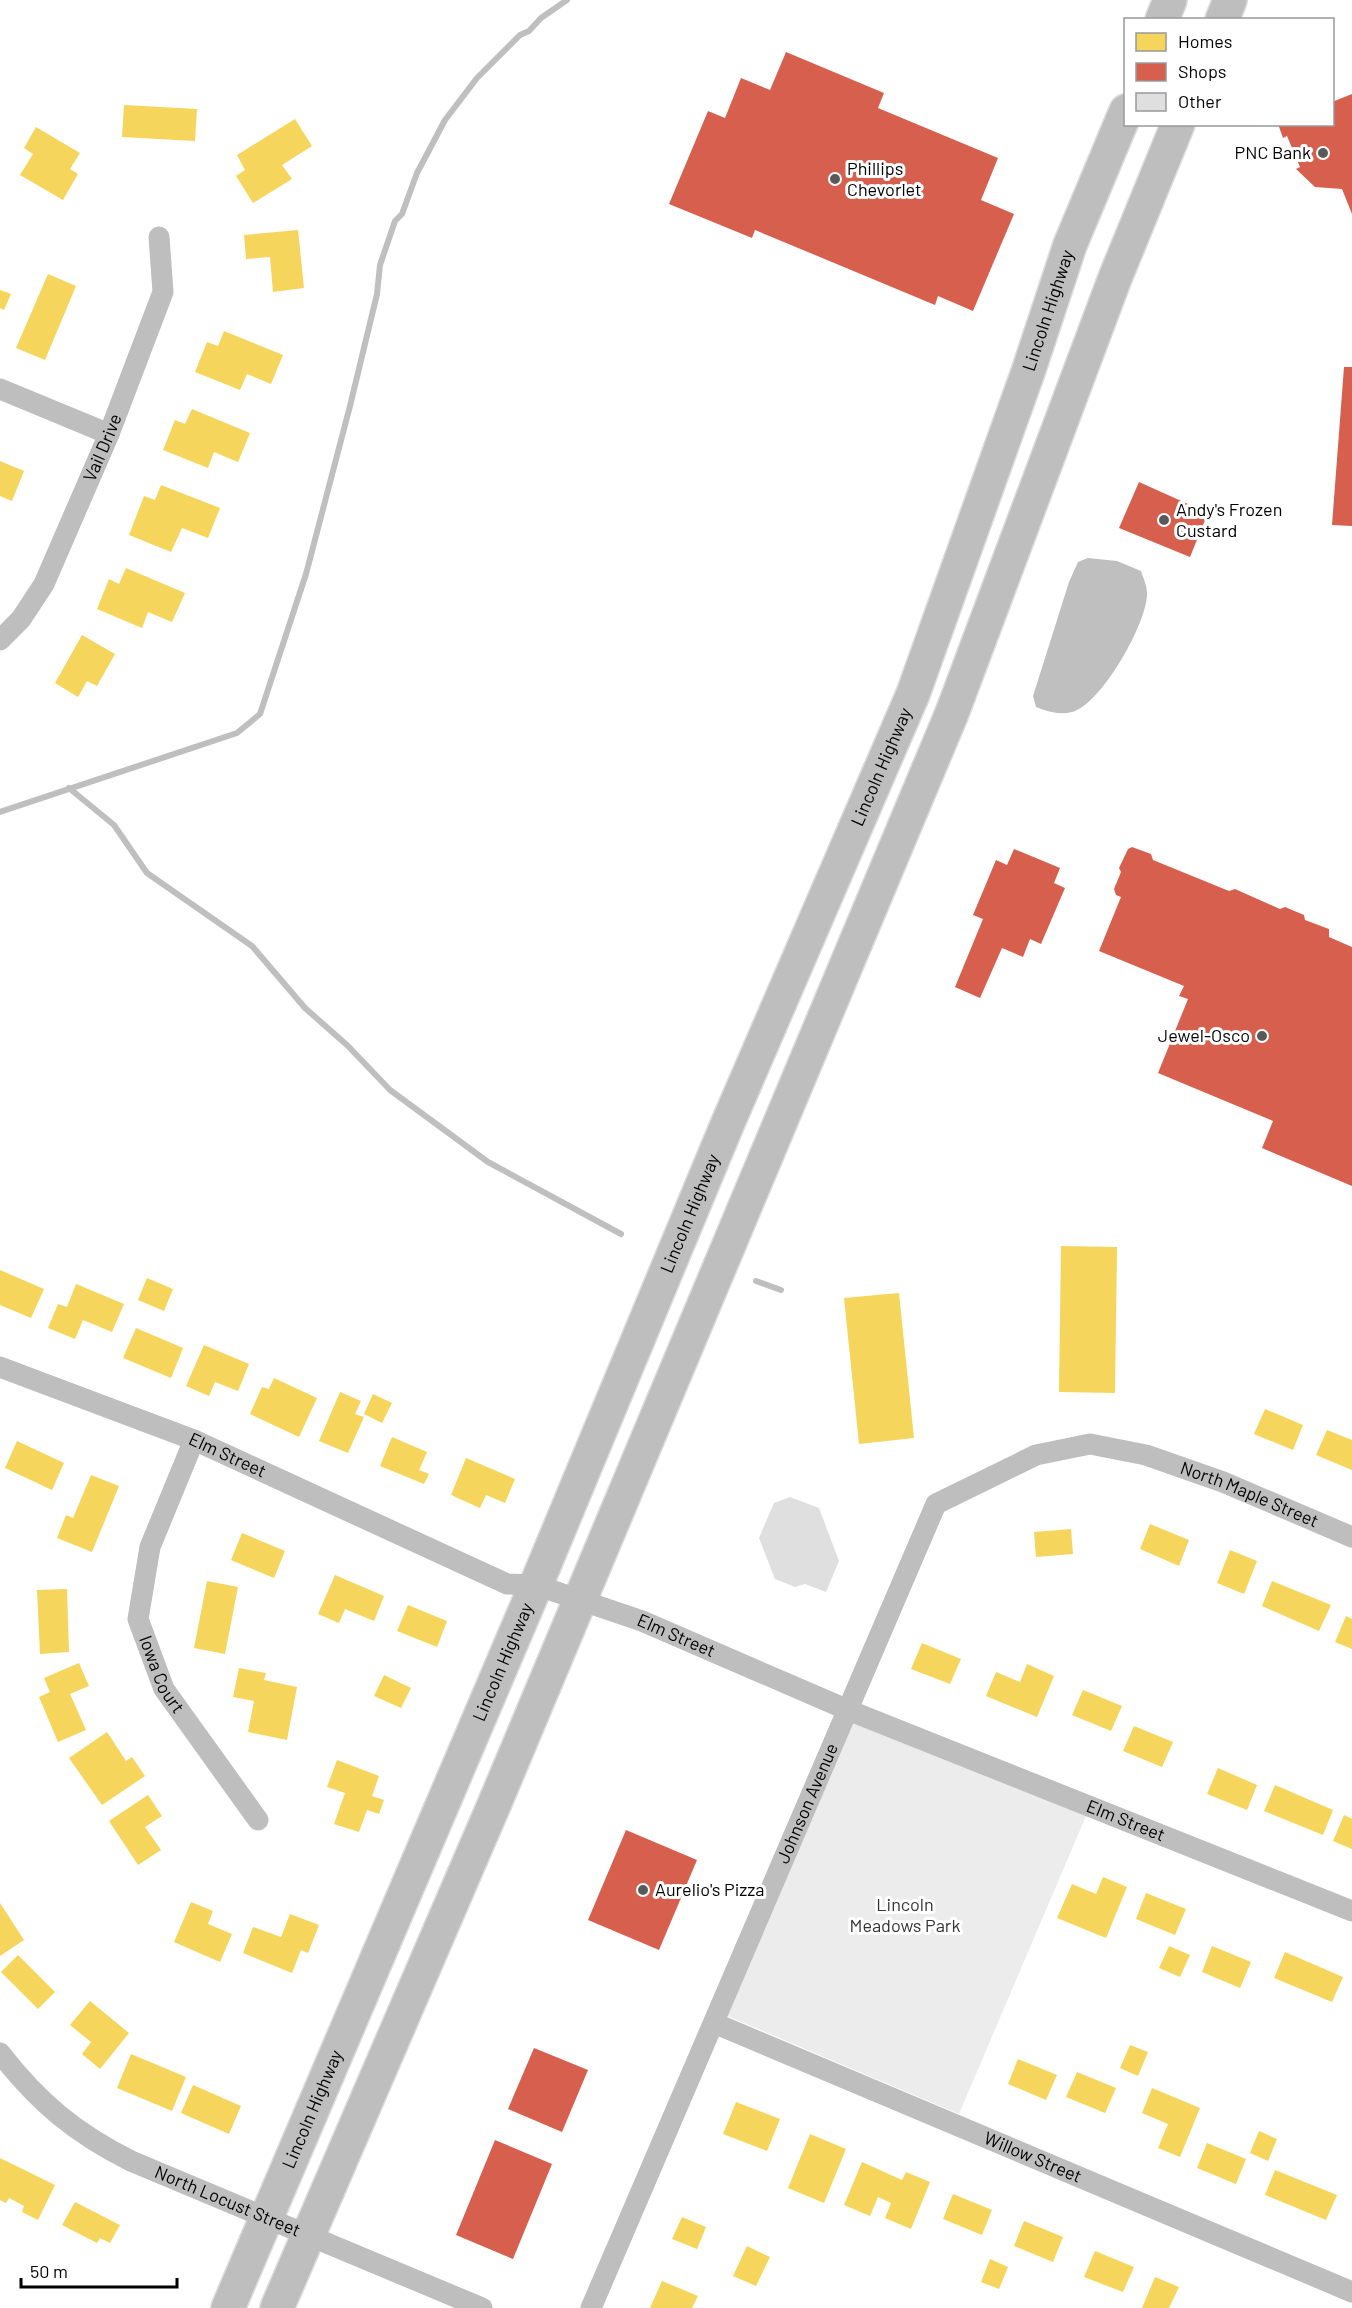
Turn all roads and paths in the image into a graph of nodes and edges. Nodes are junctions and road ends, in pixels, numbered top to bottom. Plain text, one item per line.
1 (1170, 0) edge
2 (1230, 0) edge
3 (1163, 18) edge
4 (1222, 18) edge
5 (1124, 113) edge
6 (1177, 126) edge
7 (159, 237) dead end
8 (0, 390) edge
9 (108, 434) junction
10 (0, 640) edge
11 (0, 1367) edge
12 (194, 1440) junction
13 (1146, 1455) joint
14 (1352, 1537) edge
15 (536, 1585) junction
16 (580, 1600) junction
17 (848, 1710) junction
18 (258, 1820) dead end
19 (1352, 1911) edge
20 (714, 2023) junction
21 (0, 2053) edge
22 (266, 2218) junction
23 (307, 2236) junction
24 (1352, 2292) edge
25 (228, 2308) edge
26 (277, 2308) edge
27 (482, 2308) edge
28 (591, 2308) edge

1 - 3 main road
2 - 4 main road
5 - 15 main road, Lincoln Highway
6 - 16 main road
7 - 9 street, Vail Drive
8 - 9 street
9 - 10 street, Vail Drive
11 - 12 street, Elm Street
12 - 15 street, Elm Street
12 - 18 street, Iowa Court
13 - 14 street, North Maple Street
13 - 17 street, Johnson Avenue
15 - 16 street, Elm Street
15 - 22 main road, Lincoln Highway
16 - 17 street, Elm Street
16 - 23 main road
17 - 19 street, Elm Street
17 - 20 street, Johnson Avenue
20 - 24 street, Willow Street
20 - 28 street, Johnson Avenue
21 - 22 street, North Locust Street
22 - 23 street, North Locust Street
22 - 25 main road, Lincoln Highway
23 - 26 main road
23 - 27 street, North Locust Street

